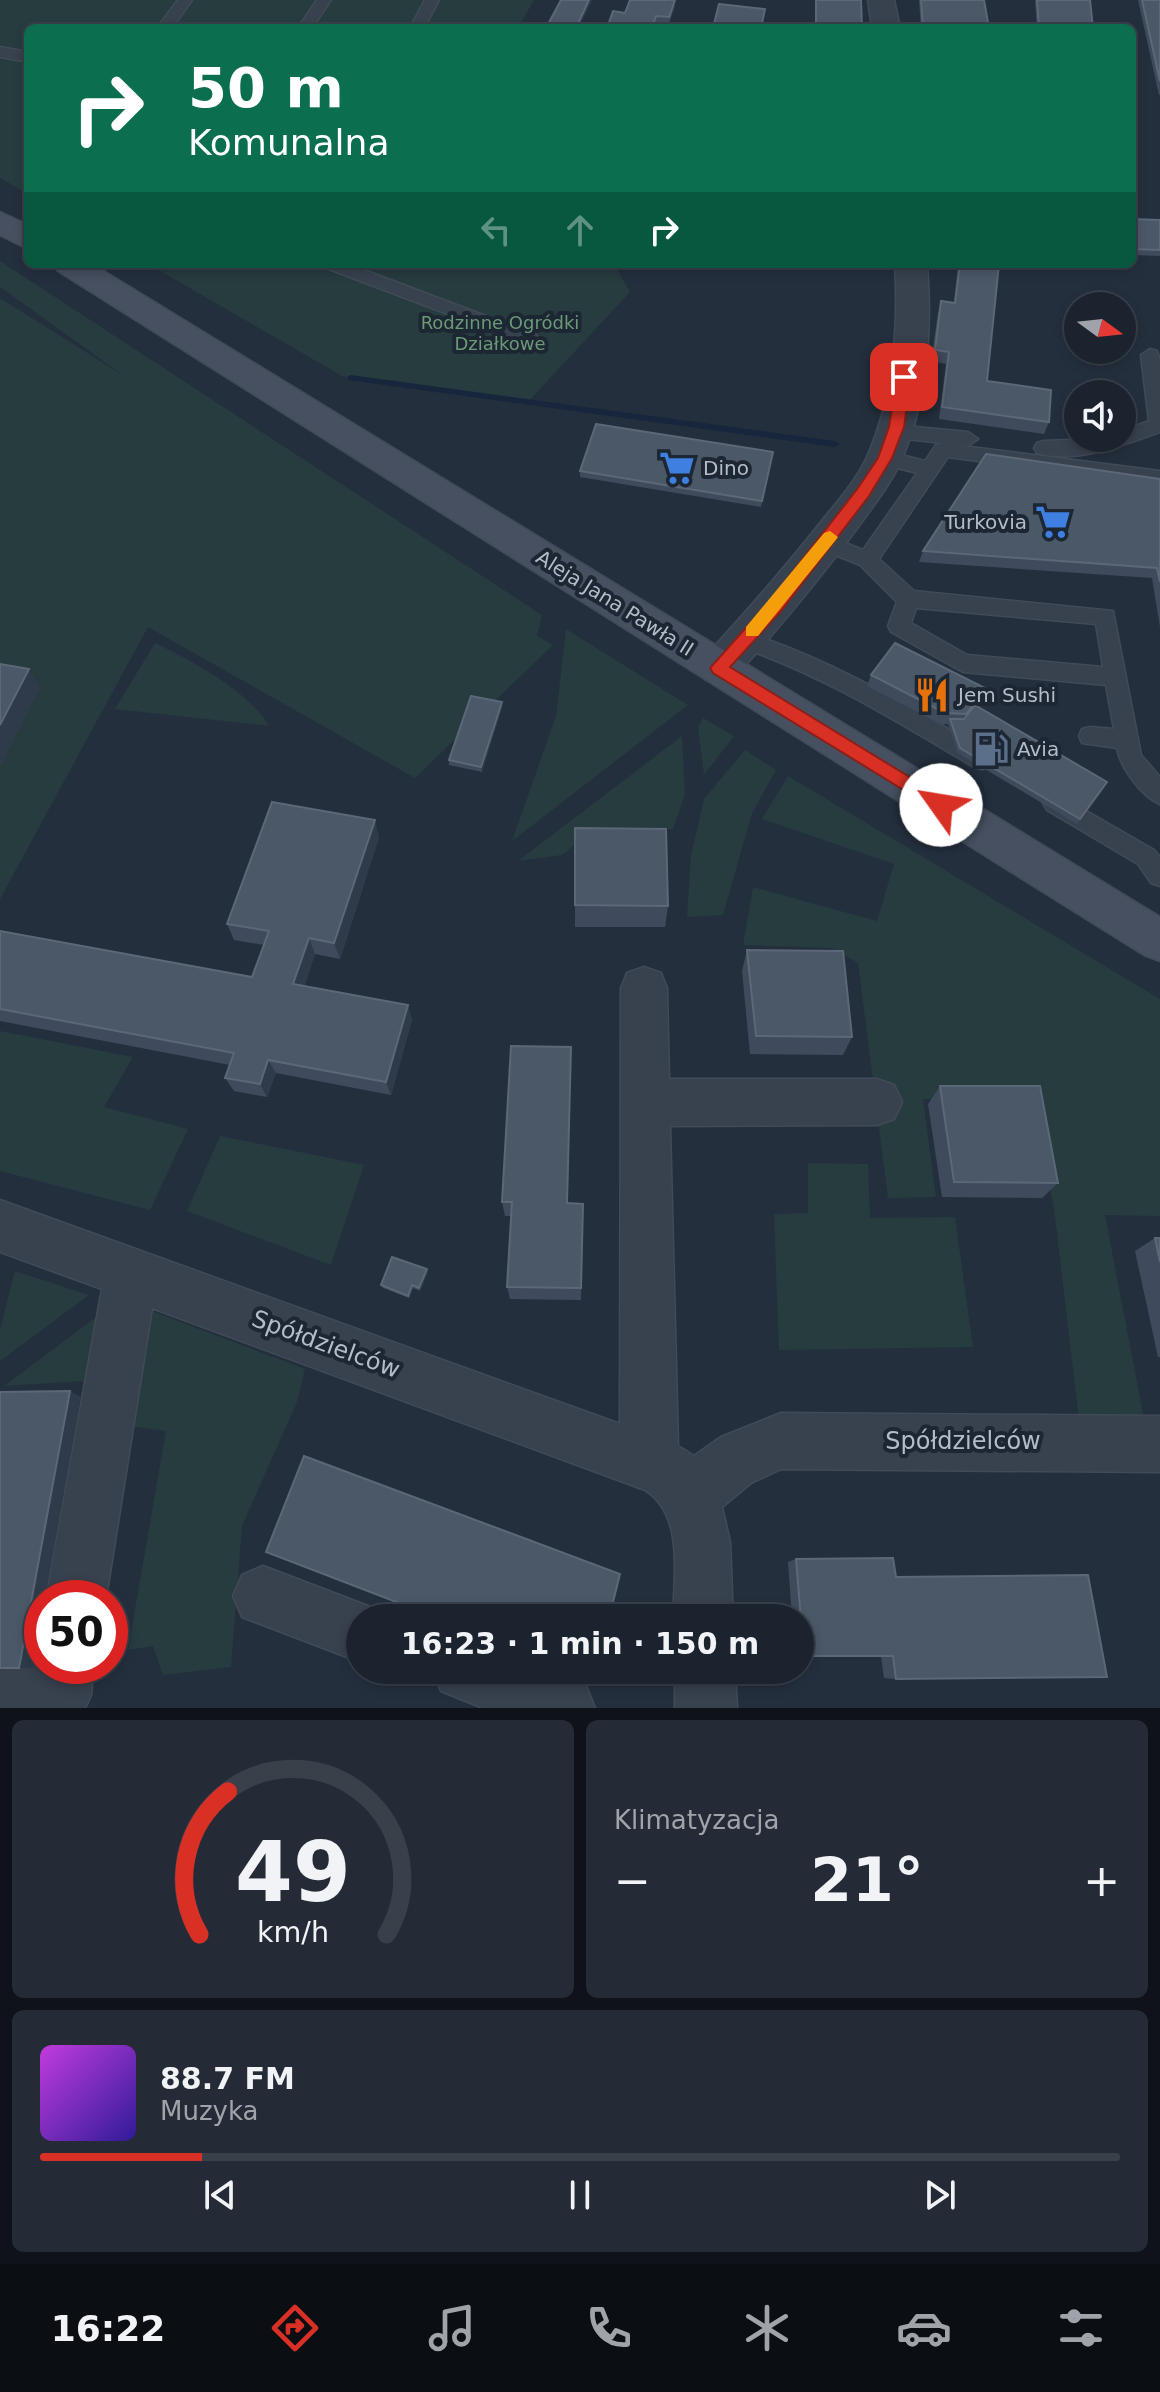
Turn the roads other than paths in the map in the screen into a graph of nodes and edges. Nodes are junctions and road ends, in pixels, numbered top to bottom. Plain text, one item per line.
1 (185, 0) edge
2 (324, 0) edge
3 (432, 0) edge
4 (881, 0) edge
5 (167, 24) edge
6 (308, 24) edge
7 (419, 24) edge
8 (885, 24) edge
9 (0, 52) edge
10 (24, 56) edge
11 (0, 221) edge
12 (24, 236) edge
13 (76, 268) edge
14 (343, 268) edge
15 (911, 268) edge
16 (530, 339) dead end
17 (1150, 355) dead end
18 (890, 445) junction
19 (930, 469) junction
20 (1160, 478) edge
21 (825, 543) junction
22 (867, 560) junction
23 (909, 599) junction
24 (732, 654) junction
25 (1115, 677) junction
26 (1090, 736) dead end
27 (1125, 740) junction
28 (1008, 776) edge
29 (1035, 791) edge
30 (1160, 794) edge
31 (1160, 876) edge
32 (1160, 941) edge
33 (644, 988) dead end
34 (877, 1102) dead end
35 (646, 1103) junction
36 (0, 1226) edge
37 (131, 1272) junction
38 (1160, 1444) edge
39 (671, 1482) junction
40 (79, 1580) edge
41 (263, 1596) dead end
42 (702, 1604) edge
43 (346, 1627) edge
44 (62, 1684) edge
45 (500, 1684) edge
46 (705, 1684) edge
47 (0, 1694) edge
48 (564, 1708) edge
49 (706, 1708) edge

1 - 5 lane
2 - 6 lane
3 - 7 lane
4 - 8 street
9 - 10 lane
11 - 12 main road
13 - 24 main road, Aleja Jana Pawła II
14 - 16 lane
15 - 18 street
17 - 18 lane
18 - 19 lane
18 - 21 street
19 - 20 lane
19 - 22 lane
21 - 22 lane
21 - 24 street
22 - 23 lane
23 - 25 lane
23 - 25 lane
24 - 28 lane
24 - 32 main road, Aleja Jana Pawła II
25 - 27 lane
26 - 27 lane
27 - 30 lane
29 - 31 lane
33 - 35 street
34 - 35 street
35 - 39 street
36 - 37 street, Spółdzielców
37 - 39 street, Spółdzielców
37 - 40 street
38 - 39 street, Spółdzielców
39 - 42 street
41 - 43 street
44 - 47 street
45 - 48 street
46 - 49 street

